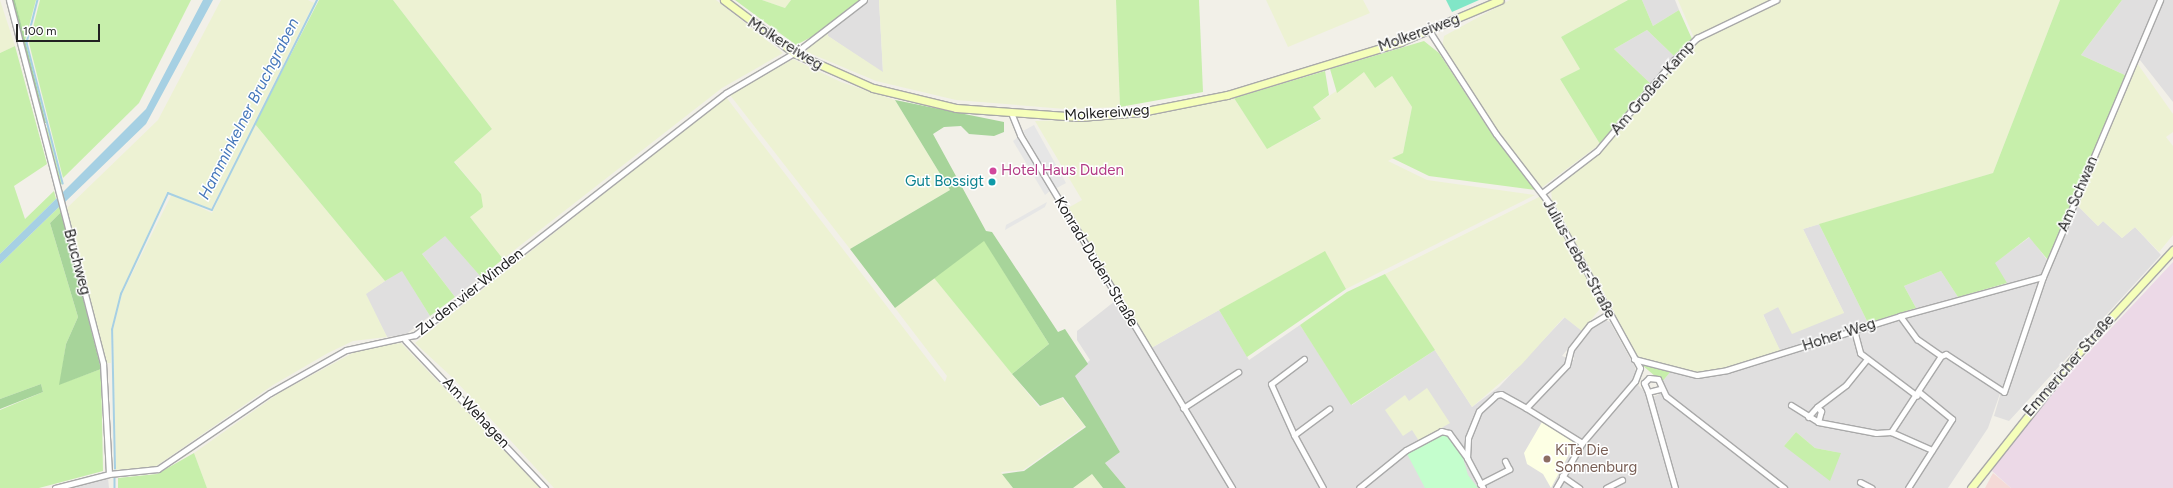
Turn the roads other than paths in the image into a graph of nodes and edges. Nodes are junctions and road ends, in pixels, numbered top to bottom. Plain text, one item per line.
1 (9, 0) edge
2 (724, 0) edge
3 (864, 0) edge
4 (1500, 0) edge
5 (1776, 0) edge
6 (2160, 0) edge
7 (1430, 32) junction
8 (794, 53) junction
9 (1012, 115) junction
10 (1542, 193) junction
11 (2173, 250) edge
12 (2043, 277) junction
13 (1610, 313) junction
14 (1900, 316) junction
15 (1854, 330) junction
16 (405, 340) junction
17 (1941, 356) junction
18 (1304, 359) dead end
19 (1634, 359) junction
20 (1867, 359) junction
21 (1238, 372) dead end
22 (1660, 389) junction
23 (1648, 392) junction
24 (1918, 394) junction
25 (1791, 405) dead end
26 (1817, 407) junction
27 (1183, 408) junction
28 (1526, 408) junction
29 (1329, 409) dead end
30 (1808, 417) junction
31 (1818, 422) junction
32 (1891, 432) junction
33 (1294, 435) junction
34 (1582, 443) junction
35 (1932, 450) junction
36 (1467, 458) junction
37 (1505, 461) dead end
38 (109, 474) junction
39 (1562, 476) junction
40 (1622, 480) dead end
41 (1860, 482) dead end
42 (1482, 486) edge
43 (55, 488) edge
44 (545, 488) edge
45 (1232, 488) edge
46 (1323, 488) edge
47 (1359, 488) edge
48 (1556, 488) edge
49 (1579, 488) edge
50 (1606, 488) edge
51 (1675, 488) edge
52 (1784, 488) edge
53 (1872, 488) edge
54 (1908, 488) edge
55 (1971, 488) edge

1 - 38 street, Bruchweg
2 - 8 main road, Molkereiweg
3 - 8 street, Zu den vier Winden
4 - 7 main road, Molkereiweg
5 - 10 street, Am Großen Kamp
6 - 12 street, Am Schwan
7 - 9 main road, Molkereiweg
7 - 10 street, Julius-Leber-Straße
8 - 9 main road, Molkereiweg
8 - 16 street, Zu den vier Winden
9 - 27 street, Konrad-Duden-Straße
10 - 13 street, Julius-Leber-Straße
11 - 55 main road, Emmericher Straße
12 - 14 street, Hoher Weg
12 - 17 street, Am Schwan
13 - 19 street, Julius-Leber-Straße
13 - 28 street
14 - 15 street, Hoher Weg
14 - 17 street
15 - 19 street, Hoher Weg
15 - 20 street
16 - 38 street, Zu den vier Winden
16 - 44 street, Am Wehagen
17 - 24 street
18 - 33 street
19 - 34 street, Julius-Leber-Straße
20 - 24 street
20 - 26 street
21 - 27 street
22 - 23 street
22 - 23 street
22 - 52 street
23 - 51 street
24 - 32 street
24 - 35 street
25 - 30 street
26 - 30 street
26 - 31 street
27 - 45 street, Konrad-Duden-Straße
28 - 34 street
28 - 36 street
29 - 33 street
30 - 31 street
31 - 32 street
32 - 35 street
33 - 46 street
34 - 39 street, Julius-Leber-Straße
35 - 54 street
36 - 42 street
36 - 47 street
37 - 42 street
38 - 43 street
39 - 48 street, Julius-Leber-Straße
39 - 49 street
40 - 50 street
41 - 53 street

